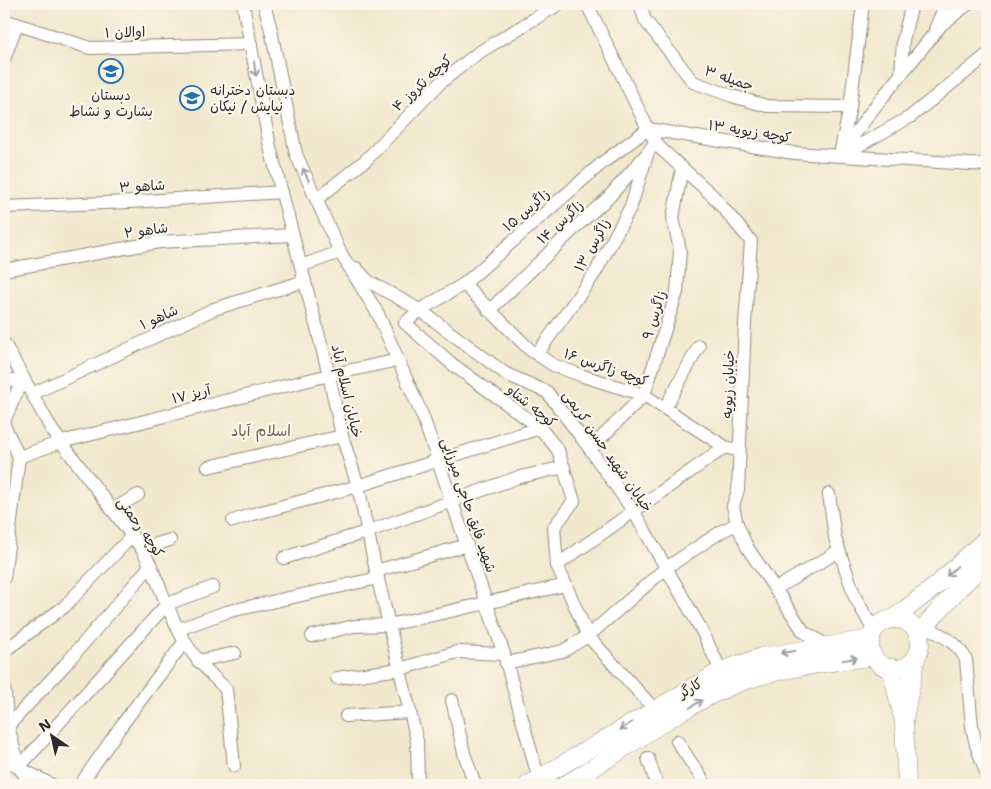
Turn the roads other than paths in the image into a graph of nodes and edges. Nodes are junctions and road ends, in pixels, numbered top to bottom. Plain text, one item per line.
1 (243, 4) edge
2 (264, 4) edge
3 (559, 4) edge
4 (587, 4) edge
5 (640, 4) edge
6 (863, 4) edge
7 (912, 4) edge
8 (946, 4) edge
9 (968, 4) edge
10 (4, 20) edge
11 (17, 24) junction
12 (930, 38) junction
13 (251, 44) junction
14 (987, 55) edge
15 (4, 58) edge
16 (901, 74) junction
17 (850, 107) junction
18 (648, 129) junction
19 (656, 142) junction
20 (648, 152) junction
21 (839, 156) junction
22 (987, 165) edge
23 (682, 168) junction
24 (282, 192) junction
25 (317, 199) junction
26 (4, 207) edge
27 (293, 235) junction
28 (340, 252) junction
29 (301, 266) junction
30 (4, 270) edge
31 (305, 281) junction
32 (464, 284) junction
33 (420, 310) junction
34 (489, 311) junction
35 (4, 343) edge
36 (699, 346) dead end
37 (536, 354) junction
38 (398, 360) junction
39 (328, 375) junction
40 (23, 378) junction
41 (4, 382) edge
42 (32, 394) junction
43 (644, 395) junction
44 (665, 408) junction
45 (4, 423) edge
46 (540, 428) junction
47 (342, 436) junction
48 (61, 442) junction
49 (725, 446) junction
50 (590, 448) junction
51 (740, 452) junction
52 (20, 457) junction
53 (437, 460) junction
54 (208, 466) dead end
55 (564, 467) junction
56 (358, 486) junction
57 (829, 494) dead end
58 (138, 495) dead end
59 (452, 501) junction
60 (112, 510) junction
61 (634, 512) junction
62 (233, 521) dead end
63 (737, 524) junction
64 (369, 531) junction
65 (132, 536) junction
66 (987, 538) edge
67 (170, 540) dead end
68 (467, 545) junction
69 (142, 549) junction
70 (839, 551) junction
71 (284, 558) dead end
72 (987, 562) edge
73 (151, 565) junction
74 (557, 565) junction
75 (666, 568) junction
76 (377, 575) junction
77 (4, 578) edge
78 (566, 585) junction
79 (213, 587) dead end
80 (775, 589) junction
81 (167, 604) junction
82 (487, 604) junction
83 (893, 619) junction
84 (389, 624) junction
85 (179, 629) junction
86 (921, 630) junction
87 (312, 636) dead end
88 (588, 636) junction
89 (185, 641) junction
90 (873, 642) junction
91 (828, 646) junction
92 (4, 651) edge
93 (235, 653) dead end
94 (916, 657) junction
95 (505, 658) junction
96 (198, 661) junction
97 (891, 668) junction
98 (400, 669) junction
99 (720, 671) junction
100 (337, 678) dead end
101 (4, 686) edge
102 (452, 700) dead end
103 (654, 709) junction
104 (410, 712) junction
105 (346, 716) dead end
106 (904, 722) junction
107 (8, 726) junction
108 (677, 741) dead end
109 (982, 744) edge
110 (648, 758) dead end
111 (4, 760) edge
112 (234, 766) dead end
113 (19, 767) junction
114 (987, 775) edge
115 (535, 783) edge
116 (31, 785) edge
117 (52, 785) edge
118 (80, 785) edge
119 (418, 785) edge
120 (475, 785) edge
121 (565, 785) edge
122 (657, 785) edge
123 (706, 785) edge
124 (907, 785) edge

1 - 13 street, خیابان اسلام آباد
25 -> 2 street
3 - 25 street, کوچه نکروز ۴
4 - 18 street
5 - 17 street, جمیله ۳
6 - 17 street
7 - 16 street
8 - 12 street
9 - 12 street
10 - 11 street, اوالان ۱
11 - 13 street, اوالان ۱
11 - 15 street
12 - 16 street
13 -> 24 street, خیابان اسلام آباد
14 - 21 street
16 - 21 street
17 - 21 street
18 - 19 street, خیابان زیویه
18 - 21 street, کوچه زیویه ۱۳
18 - 32 street, زاگرس ۱۵
19 - 20 street, زاگرس ۱۳
19 - 23 street, خیابان زیویه
20 - 34 street, زاگرس ۱۴
20 - 37 street, زاگرس ۱۳
21 - 22 street, کوچه زیویه ۱۳
23 - 43 street, زاگرس ۹
23 - 51 street, خیابان زیویه
24 - 26 street, شاهو ۳
24 - 27 street, خیابان اسلام آباد
25 - 28 street
27 - 29 street, خیابان اسلام آباد
27 - 30 street, شاهو ۲
28 - 29 street
28 - 33 street, خیابان شهید حسن کریمی
28 - 38 street, شهید فایق حاجی میرزایی
29 - 31 street, خیابان اسلام آباد
31 - 39 street, خیابان اسلام آباد
31 - 42 street, شاهو ۱
32 - 33 street, زاگرس ۱۵
32 - 34 street, کوچه زاگرس ۱۶
33 - 46 street, کوچه شتاو
33 - 50 street, خیابان شهید حسن کریمی
34 - 37 street, کوچه زاگرس ۱۶
35 - 40 street, کوچه رحمتی
36 - 44 street
37 - 43 street, کوچه زاگرس ۱۶
38 - 39 street, آریز ۱۷
38 - 53 street, شهید فایق حاجی میرزایی
39 - 47 street, خیابان اسلام آباد
39 - 48 street, آریز ۱۷
40 - 41 street
40 - 42 street, کوچه رحمتی
40 - 45 street
42 - 48 street, کوچه رحمتی
43 - 44 street, کوچه زاگرس ۱۶
43 - 50 street, زاگرس ۹
44 - 49 street, کوچه زاگرس ۱۶
45 - 52 street
46 - 53 street
46 - 55 street, کوچه شتاو
47 - 54 street
47 - 56 street, خیابان اسلام آباد
48 - 52 street, آریز ۱۷
48 - 60 street, کوچه رحمتی
49 - 51 street, کوچه زاگرس ۱۶
49 - 61 street
50 - 61 street, خیابان شهید حسن کریمی
51 - 63 street, خیابان زیویه
52 - 77 street
53 - 56 street
53 - 59 street, شهید فایق حاجی میرزایی
55 - 59 street
55 - 74 street, کوچه شتاو
56 - 62 street
56 - 64 street, خیابان اسلام آباد
57 - 70 street
58 - 60 street
59 - 64 street
59 - 68 street, شهید فایق حاجی میرزایی
60 - 65 street, کوچه رحمتی
61 - 74 street
61 - 75 street, خیابان شهید حسن کریمی
63 - 75 street
63 - 80 street, خیابان زیویه
64 - 71 street
64 - 76 street, خیابان اسلام آباد
65 - 69 street, کوچه رحمتی
65 - 92 street
66 -> 83 main road
67 - 69 street
68 - 76 street
68 - 82 street, شهید فایق حاجی میرزایی
69 - 73 street, کوچه رحمتی
70 - 80 street
70 - 90 street
72 - 86 main road
73 - 81 street, کوچه رحمتی
73 - 107 street
74 - 78 street, کوچه شتاو
75 - 88 street
75 - 99 street, خیابان شهید حسن کریمی
76 - 84 street, خیابان اسلام آباد
76 - 85 street
78 - 82 street
78 - 88 street, کوچه شتاو
79 - 81 street
80 - 91 street, خیابان زیویه
81 - 85 street, کوچه رحمتی
81 - 113 street
82 - 84 street
82 - 95 street, شهید فایق حاجی میرزایی
83 - 86 main road
83 - 90 main road
84 - 87 street
84 - 98 street, خیابان اسلام آباد
85 - 89 street, کوچه رحمتی
86 - 94 main road
86 - 109 street
88 - 95 street
88 - 103 street, کوچه شتاو
89 - 96 street, کوچه رحمتی
89 - 118 street
90 - 91 main road, کارگر
90 - 97 main road
121 -> 90 main road, کارگر
91 -> 99 main road, کارگر
93 - 96 street
94 - 97 main road
94 - 106 main road
95 - 98 street
95 - 115 street, شهید فایق حاجی میرزایی
96 - 112 street, کوچه رحمتی
97 - 106 main road
98 - 100 street
98 - 104 street, خیابان اسلام آباد
99 - 103 main road, کارگر
101 - 107 street
102 - 120 street
103 -> 115 main road, کارگر
104 - 105 street
104 - 119 street, خیابان اسلام آباد
106 - 124 main road
107 - 113 street
108 - 123 street
109 - 114 street
110 - 122 street
111 - 113 street
113 - 116 street
113 - 117 street

